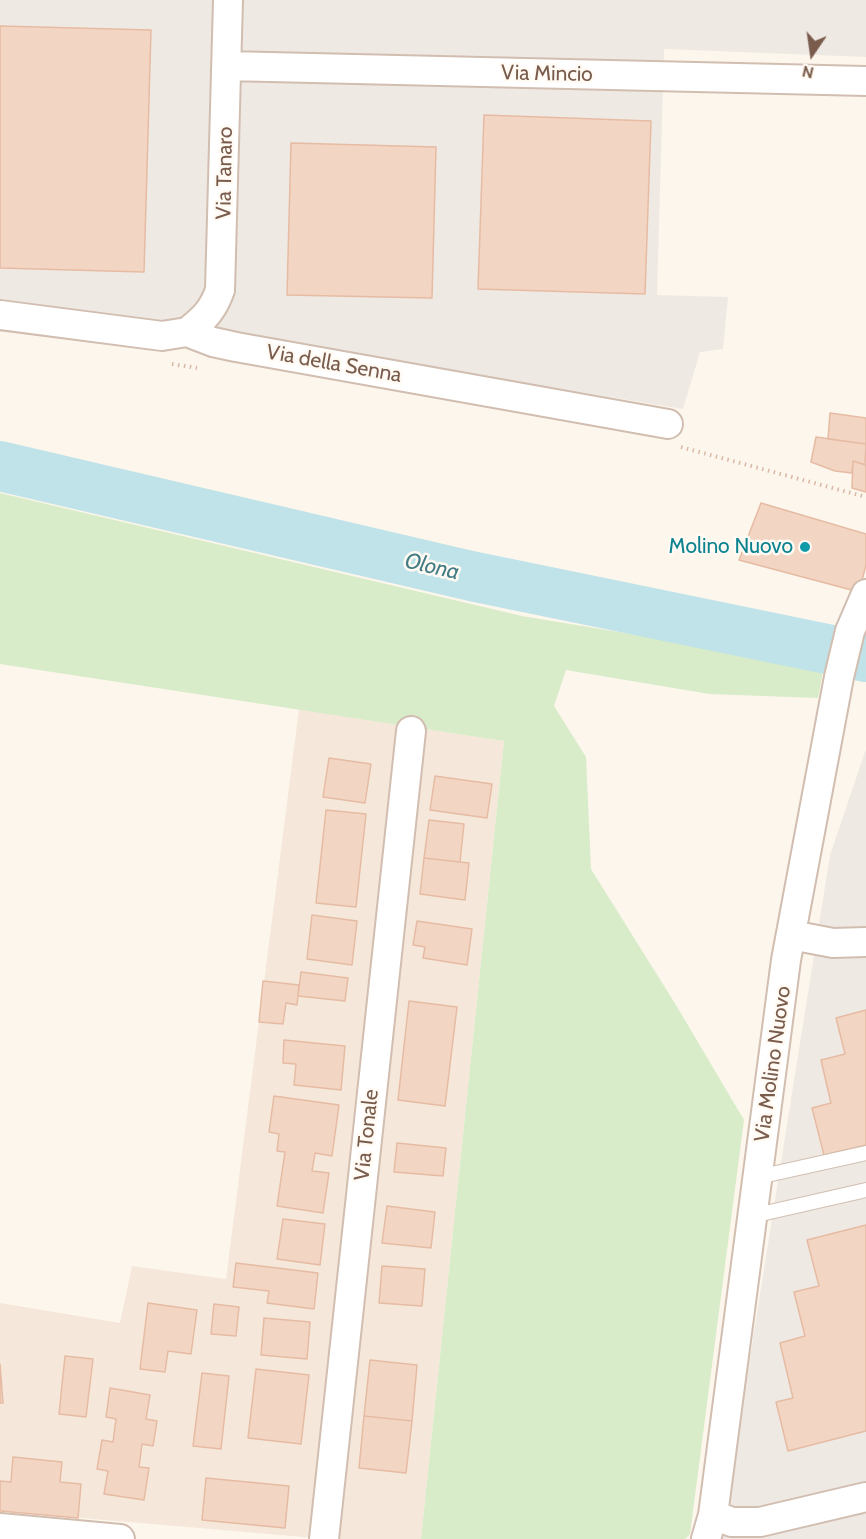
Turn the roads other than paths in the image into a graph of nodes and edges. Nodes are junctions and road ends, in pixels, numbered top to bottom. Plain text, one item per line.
1 (228, 0) edge
2 (227, 66) junction
3 (866, 81) edge
4 (0, 315) edge
5 (187, 332) junction
6 (670, 434) road end
7 (866, 594) edge
8 (411, 730) dead end
9 (790, 935) junction
10 (866, 942) edge
11 (866, 1152) edge
12 (758, 1177) junction
13 (866, 1190) edge
14 (752, 1216) junction
15 (866, 1497) edge
16 (709, 1527) edge
17 (0, 1528) edge
18 (120, 1539) edge
19 (324, 1539) edge

1 - 2 street, Via Tanaro
2 - 3 street, Via Mincio
2 - 5 street, Via Tanaro
4 - 5 street, Via della Senna
5 - 6 street, Via della Senna
7 - 9 street, Via Molino Nuovo
8 - 19 street, Via Tonale
9 - 10 street
9 - 12 street, Via Molino Nuovo
11 - 12 lane
12 - 14 street, Via Molino Nuovo
13 - 14 lane
14 - 16 street, Via Molino Nuovo
15 - 16 street
17 - 18 street

